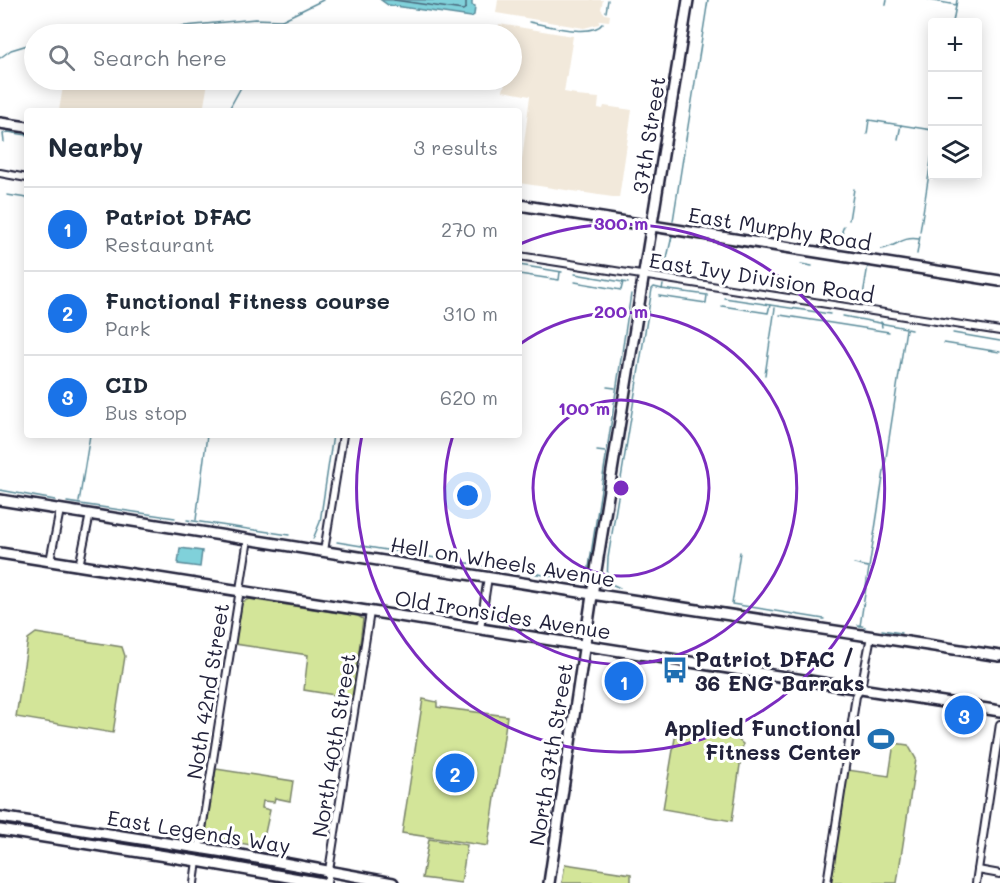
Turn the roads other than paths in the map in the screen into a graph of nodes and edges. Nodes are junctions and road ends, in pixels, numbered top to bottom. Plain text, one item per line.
1 (688, 0) edge
2 (0, 123) edge
3 (24, 127) edge
4 (0, 173) edge
5 (24, 177) edge
6 (522, 205) edge
7 (652, 226) junction
8 (522, 256) edge
9 (644, 275) junction
10 (1000, 280) edge
11 (1000, 331) edge
12 (343, 438) edge
13 (0, 500) edge
14 (60, 510) junction
15 (90, 514) junction
16 (248, 539) junction
17 (324, 551) junction
18 (0, 553) edge
19 (50, 561) junction
20 (79, 566) junction
21 (488, 577) junction
22 (240, 591) junction
23 (592, 594) junction
24 (370, 612) junction
25 (480, 629) junction
26 (871, 636) junction
27 (585, 645) junction
28 (1000, 656) edge
29 (861, 688) junction
30 (1000, 711) edge
31 (1000, 724) edge
32 (0, 817) edge
33 (0, 830) edge
34 (199, 848) junction
35 (224, 852) junction
36 (176, 857) junction
37 (197, 861) junction
38 (978, 870) junction
39 (329, 871) junction
40 (1000, 874) edge
41 (194, 883) edge
42 (322, 883) edge
43 (327, 883) edge
44 (393, 883) edge
45 (549, 883) edge
46 (827, 883) edge
47 (976, 883) edge

1 - 7 street, 37th Street
2 - 3 street
4 - 5 street
6 - 7 street, East Murphy Road
7 - 9 street, 37th Street
7 - 10 street, East Murphy Road
8 - 9 street, East Ivy Division Road
9 - 11 street, East Ivy Division Road
9 - 23 street, North 37th Street
12 - 17 street
13 - 14 street, Hell on Wheels Avenue
14 - 15 street, Hell on Wheels Avenue
14 - 19 street
15 - 16 street, Hell on Wheels Avenue
15 - 20 street
16 - 17 street, Hell on Wheels Avenue
16 - 22 street, Noth 42nd Street
17 - 21 street, Hell on Wheels Avenue
18 - 19 street, Old Ironsides Avenue
19 - 20 street, Old Ironsides Avenue
20 - 22 street, Old Ironsides Avenue
21 - 23 street, Hell on Wheels Avenue
21 - 25 street
22 - 24 street, Old Ironsides Avenue
22 - 34 street, Noth 42nd Street
23 - 26 street, Hell on Wheels Avenue
23 - 27 street, North 37th Street
24 - 25 street, Old Ironsides Avenue
24 - 39 street, North 40th Street
25 - 27 street, Old Ironsides Avenue
26 - 28 street, Hell on Wheels Avenue
26 - 29 street
27 - 29 street, Old Ironsides Avenue
27 - 45 street, North 37th Street
29 - 30 street, Old Ironsides Avenue
29 - 46 street
31 - 38 street
32 - 34 street, East Legends Way
33 - 36 street, East Legends Way
34 - 35 street, East Legends Way
34 - 36 street
35 - 37 street
35 - 39 street, East Legends Way
36 - 37 street, East Legends Way
37 - 41 street
37 - 42 street, East Legends Way
38 - 40 street
38 - 47 street
39 - 43 street, North 40th Street
39 - 44 street, East Legends Way

